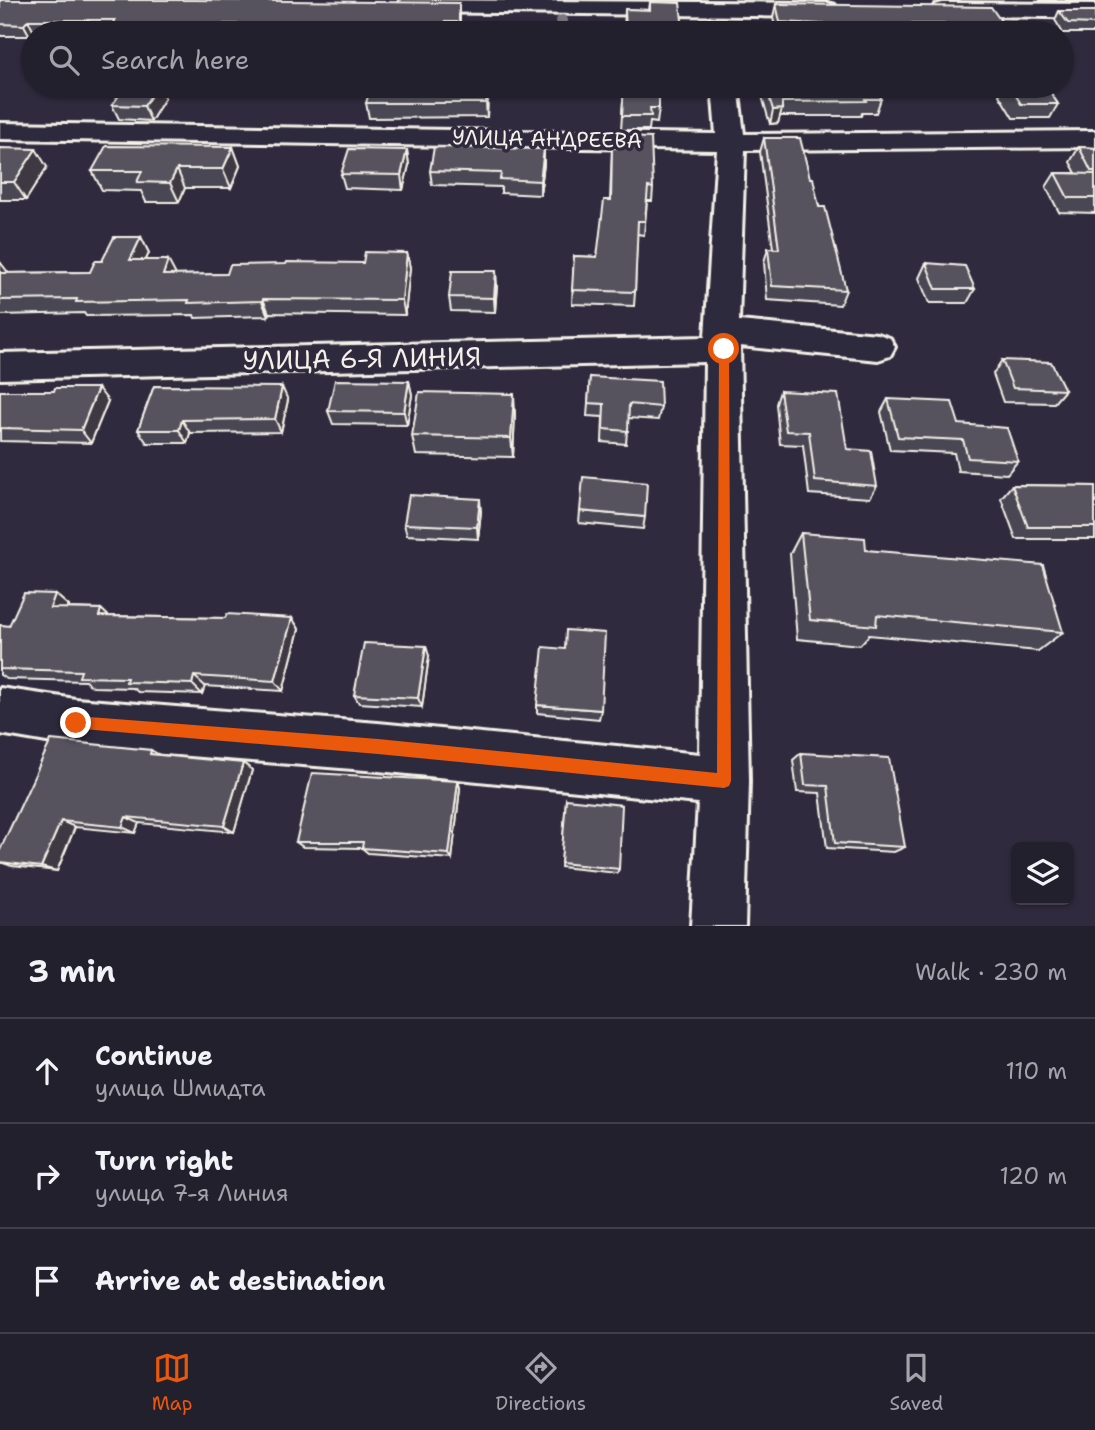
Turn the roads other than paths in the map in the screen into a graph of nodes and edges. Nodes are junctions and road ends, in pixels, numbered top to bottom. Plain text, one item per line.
1 (387, 5) edge
2 (716, 5) edge
3 (851, 10) edge
4 (919, 10) edge
5 (1095, 11) edge
6 (726, 98) edge
7 (0, 131) edge
8 (1095, 139) edge
9 (731, 142) junction
10 (723, 341) junction
11 (878, 346) dead end
12 (0, 366) edge
13 (0, 711) edge
14 (724, 781) junction
15 (718, 926) edge

1 - 2 street
2 - 3 street
4 - 5 street
6 - 9 street
7 - 9 street, УЛИЦА АНДРЕЕВА
8 - 9 street, УЛИЦА АНДРЕЕВА
9 - 10 street
10 - 11 street, УЛИЦА 6-Я ЛИНИЯ
10 - 12 street, УЛИЦА 6-Я ЛИНИЯ
10 - 14 street
13 - 14 street
14 - 15 street

